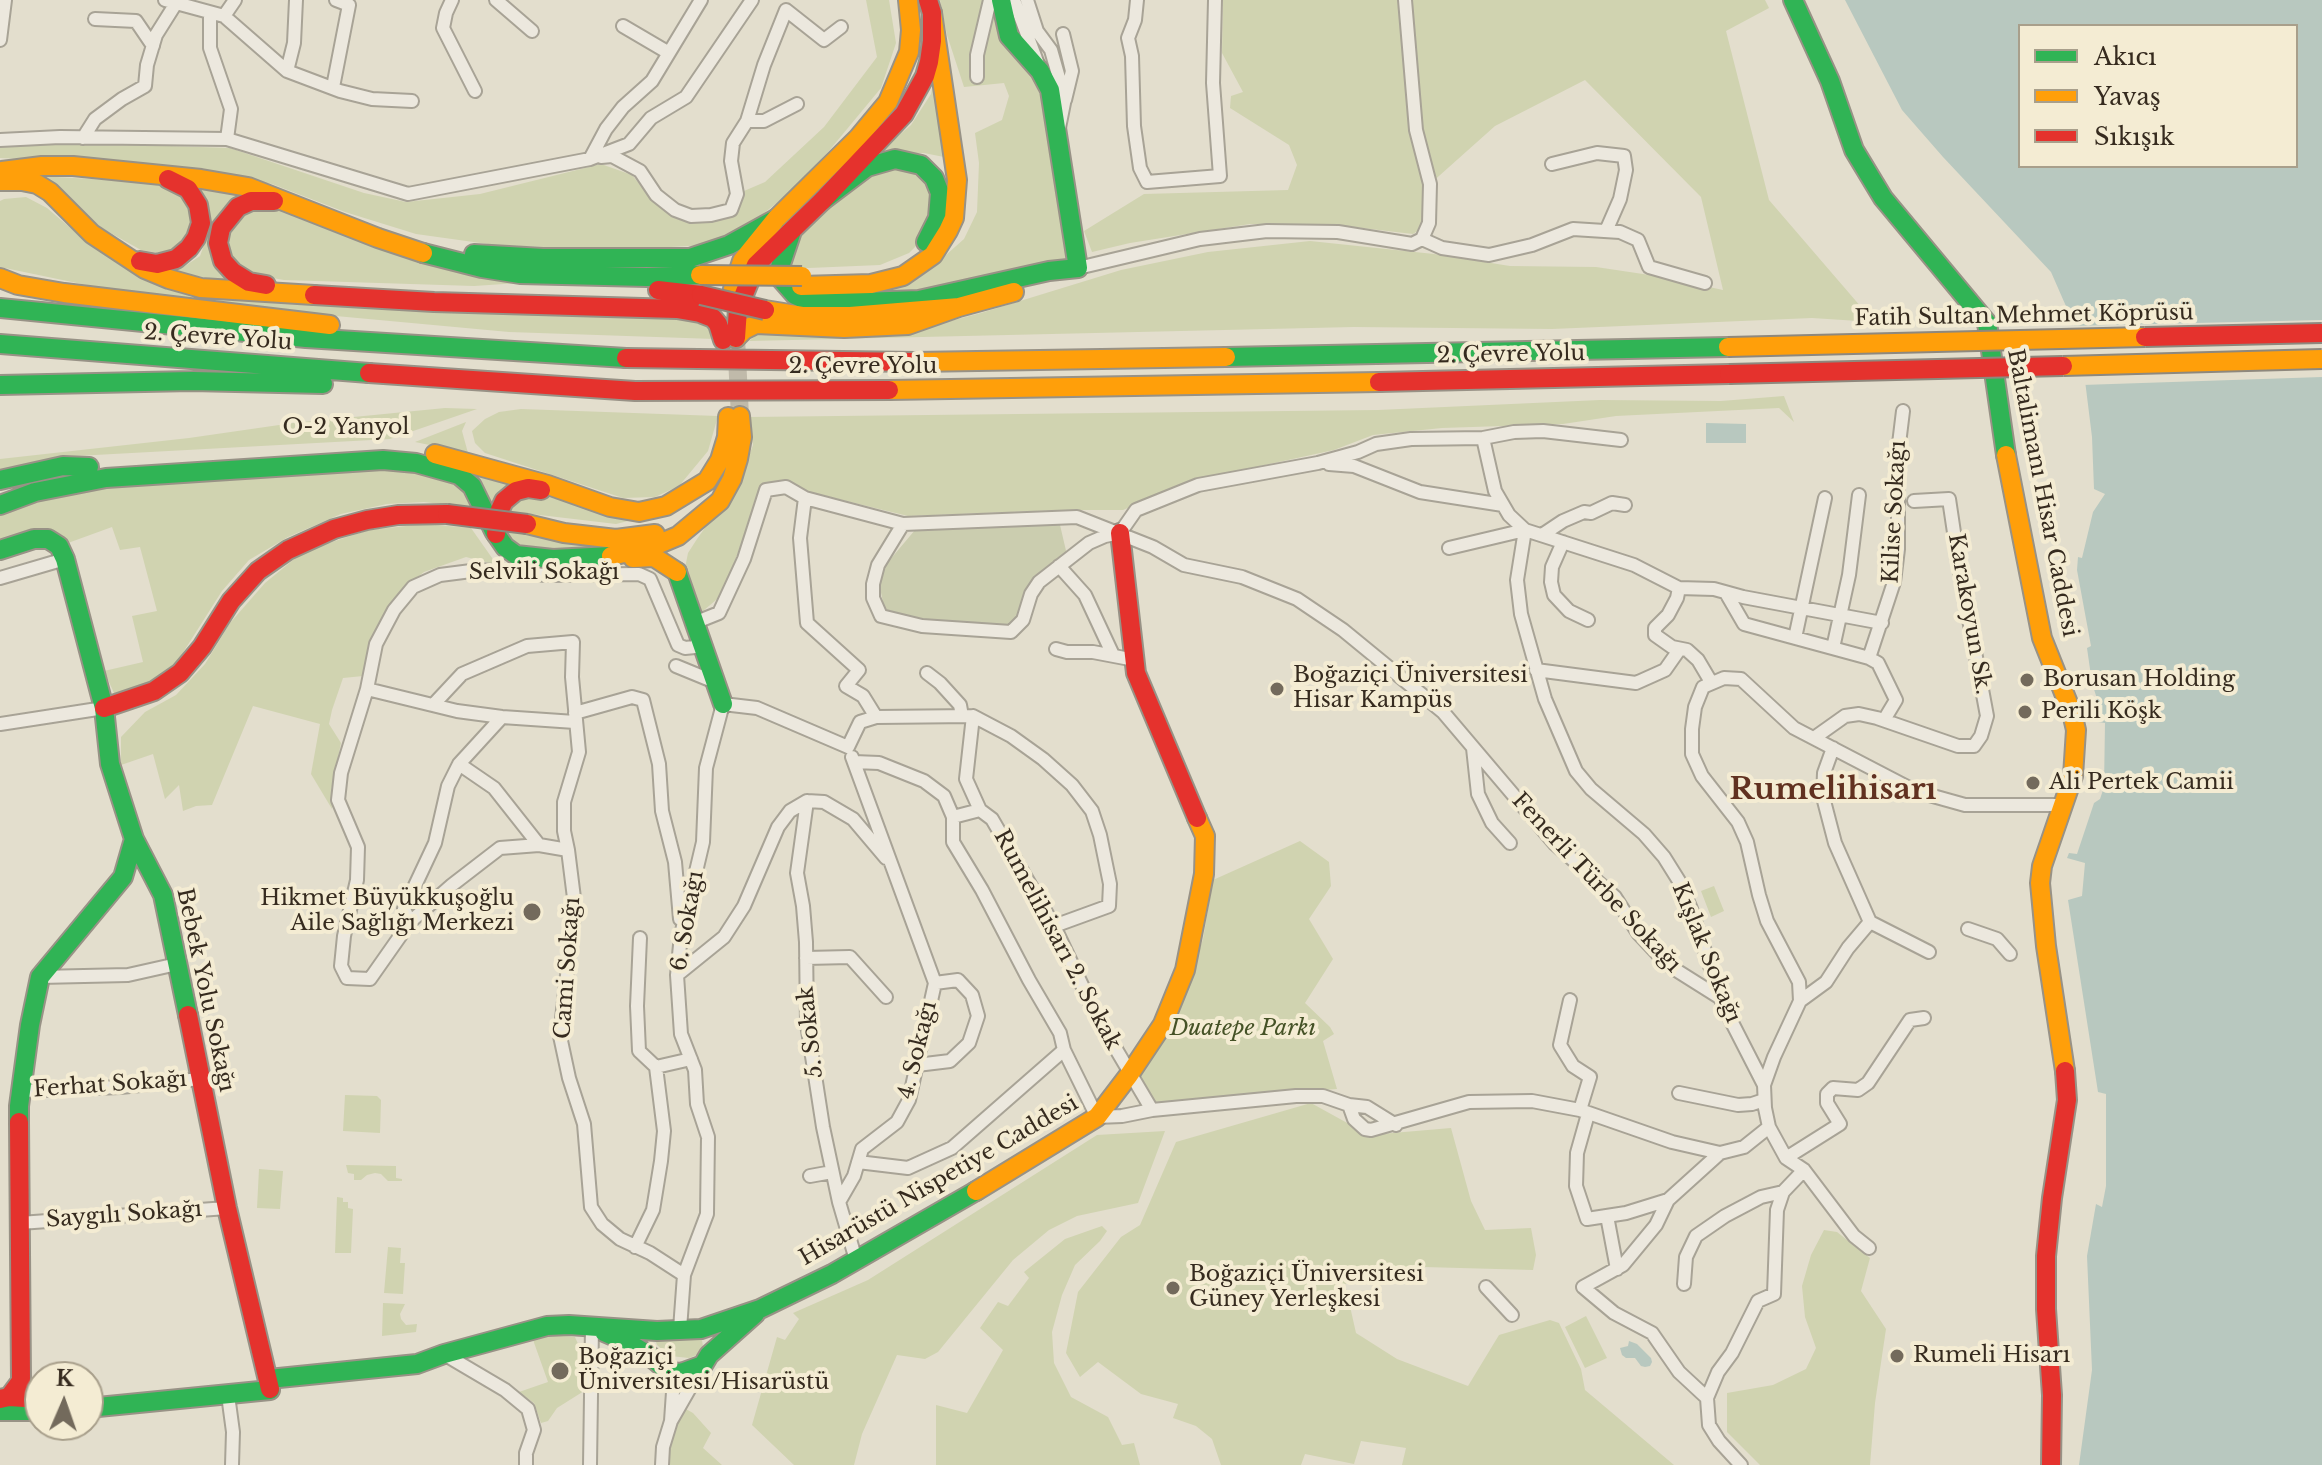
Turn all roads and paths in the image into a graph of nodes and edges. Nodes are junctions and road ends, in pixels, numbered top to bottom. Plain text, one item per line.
1 (235, 0) edge
2 (296, 0) edge
3 (336, 0) edge
4 (452, 0) edge
5 (496, 0) edge
6 (701, 0) edge
7 (752, 0) edge
8 (908, 0) edge
9 (990, 0) edge
10 (1001, 0) edge
11 (1014, 0) edge
12 (1027, 0) edge
13 (1137, 0) edge
14 (1215, 0) edge
15 (1405, 0) edge
16 (1793, 0) edge
17 (173, 1) edge
18 (3, 3) edge
19 (930, 7) edge
20 (210, 13) junction
21 (224, 16) junction
22 (95, 19) dead end
23 (623, 26) dead end
24 (841, 27) dead end
25 (532, 31) dead end
26 (1063, 34) dead end
27 (0, 40) edge
28 (153, 46) junction
29 (669, 53) junction
30 (287, 71) junction
31 (1040, 71) junction
32 (977, 77) dead end
33 (333, 87) junction
34 (475, 91) dead end
35 (412, 101) dead end
36 (1064, 103) junction
37 (797, 104) dead end
38 (747, 121) junction
39 (1057, 136) junction
40 (83, 138) junction
41 (227, 139) junction
42 (0, 140) edge
43 (590, 159) junction
44 (0, 164) edge
45 (1552, 164) dead end
46 (42, 166) junction
47 (0, 171) edge
48 (162, 175) junction
49 (0, 181) edge
50 (0, 193) edge
51 (822, 201) junction
52 (287, 202) junction
53 (67, 209) junction
54 (776, 219) junction
55 (794, 227) junction
56 (1606, 231) junction
57 (1422, 239) junction
58 (401, 246) junction
59 (117, 251) junction
60 (1078, 268) junction
61 (0, 278) edge
62 (801, 281) junction
63 (1705, 283) dead end
64 (701, 286) junction
65 (344, 295) junction
66 (375, 298) junction
67 (959, 307) junction
68 (0, 308) edge
69 (2322, 333) edge
70 (730, 339) junction
71 (0, 344) edge
72 (1728, 347) joint
73 (614, 358) junction
74 (2322, 359) edge
75 (0, 385) edge
76 (635, 391) junction
77 (1903, 411) dead end
78 (1483, 438) junction
79 (1621, 440) dead end
80 (1358, 452) junction
81 (1318, 463) junction
82 (89, 467) junction
83 (1363, 470) junction
84 (732, 479) junction
85 (0, 480) edge
86 (707, 481) junction
87 (565, 492) junction
88 (0, 493) edge
89 (1859, 495) dead end
90 (805, 498) junction
91 (1825, 498) dead end
92 (1914, 501) dead end
93 (0, 505) edge
94 (1503, 505) junction
95 (1625, 505) dead end
96 (697, 523) junction
97 (527, 524) junction
98 (903, 524) junction
99 (1525, 530) junction
100 (1120, 533) junction
101 (496, 534) junction
102 (1542, 535) junction
103 (1563, 542) junction
104 (1449, 548) dead end
105 (0, 550) edge
106 (593, 558) junction
107 (65, 559) junction
108 (1059, 566) junction
109 (677, 572) junction
110 (0, 578) edge
111 (1679, 588) junction
112 (1726, 593) junction
113 (1801, 608) junction
114 (1840, 615) junction
115 (1588, 620) dead end
116 (1882, 623) junction
117 (697, 630) junction
118 (1795, 638) junction
119 (1833, 648) junction
120 (1056, 649) dead end
121 (1679, 650) junction
122 (1113, 655) junction
123 (1869, 658) junction
124 (1135, 660) junction
125 (676, 666) dead end
126 (1536, 670) junction
127 (927, 673) dead end
128 (715, 682) junction
129 (1711, 682) junction
130 (367, 689) junction
131 (723, 704) junction
132 (433, 705) junction
133 (104, 708) junction
134 (967, 716) junction
135 (502, 717) junction
136 (575, 717) junction
137 (876, 717) junction
138 (1884, 720) junction
139 (2, 723) edge
140 (1814, 738) junction
141 (0, 739) edge
142 (848, 747) junction
143 (1473, 748) junction
144 (1833, 748) junction
145 (854, 762) junction
146 (459, 764) junction
147 (807, 801) junction
148 (2063, 805) junction
149 (980, 810) junction
150 (953, 817) junction
151 (134, 839) junction
152 (1510, 843) dead end
153 (536, 846) junction
154 (568, 850) junction
155 (892, 866) junction
156 (149, 869) junction
157 (123, 877) junction
158 (410, 922) junction
159 (1870, 922) junction
160 (1054, 926) junction
161 (1968, 929) dead end
162 (681, 935) junction
163 (640, 938) dead end
164 (1929, 952) dead end
165 (2010, 954) dead end
166 (806, 958) junction
167 (177, 964) junction
168 (677, 975) junction
169 (40, 977) junction
170 (935, 983) junction
171 (886, 997) dead end
172 (1722, 999) junction
173 (1570, 1000) dead end
174 (1800, 1001) junction
175 (1924, 1018) dead end
176 (1064, 1050) junction
177 (691, 1059) junction
178 (917, 1065) junction
179 (656, 1067) junction
180 (1129, 1075) junction
181 (200, 1079) junction
182 (1764, 1085) junction
183 (20, 1091) junction
184 (1679, 1093) dead end
185 (1764, 1100) junction
186 (1349, 1105) junction
187 (1152, 1110) junction
188 (1584, 1112) junction
189 (1097, 1117) junction
190 (1396, 1125) junction
191 (1769, 1127) junction
192 (1720, 1153) junction
193 (1786, 1158) junction
194 (858, 1162) junction
195 (1804, 1170) junction
196 (832, 1172) junction
197 (810, 1176) dead end
198 (1783, 1192) junction
199 (1668, 1200) junction
200 (839, 1202) junction
201 (227, 1208) junction
202 (1607, 1216) junction
203 (20, 1223) junction
204 (635, 1247) junction
205 (1869, 1248) dead end
206 (856, 1260) junction
207 (1617, 1269) junction
208 (684, 1275) junction
209 (1684, 1284) dead end
210 (1486, 1287) dead end
211 (760, 1309) junction
212 (1512, 1315) dead end
213 (592, 1326) junction
214 (680, 1329) junction
215 (701, 1329) junction
216 (657, 1331) junction
217 (444, 1354) junction
218 (650, 1356) junction
219 (706, 1360) junction
220 (669, 1372) junction
221 (270, 1385) junction
222 (228, 1395) junction
223 (104, 1396) edge
224 (1707, 1398) junction
225 (24, 1400) edge
226 (3, 1402) edge
227 (24, 1407) edge
228 (104, 1407) edge
229 (671, 1421) junction
230 (232, 1465) edge
231 (526, 1465) edge
232 (590, 1465) edge
233 (662, 1465) edge
234 (1741, 1465) edge
235 (2051, 1465) edge

1 - 21 street
2 - 30 street
3 - 33 street
4 - 34 street
5 - 25 street
6 - 29 street
7 - 43 street
8 - 54 main road
9 - 32 street
10 - 31 main road
11 - 31 street
12 - 36 street
13 - 14 street
15 - 57 street
16 - 148 main road, Baltalimanı Hisar Caddesi
17 - 20 street
17 - 28 street
18 - 27 street
19 - 51 main road
19 - 62 main road
20 - 21 street
20 - 41 street
21 - 30 street
22 - 28 street
23 - 29 street
24 - 38 street
26 - 36 street
28 - 40 street
29 - 43 street
30 - 33 street
31 - 39 main road
33 - 35 street
36 - 39 street
37 - 38 street
38 - 43 street
39 - 60 main road
40 - 41 street
40 - 42 street
41 - 43 street
44 - 46 main road
45 - 56 street
46 - 47 main road
46 - 48 main road
48 - 52 main road
48 - 59 main road
49 - 53 main road
50 - 53 main road
51 - 55 main road
51 - 62 main road
52 - 58 main road
52 - 65 main road
53 - 59 main road
54 - 58 main road
54 - 70 main road
55 - 60 main road
55 - 70 main road
56 - 57 street
56 - 63 street
57 - 60 street
58 - 64 main road
59 - 65 main road
60 - 67 main road
61 - 73 main road
62 - 64 main road, bridge
64 - 66 main road
64 - 67 main road, bridge
65 - 66 main road
66 - 70 main road
67 - 70 main road
68 - 73 main road, 2. Çevre Yolu
69 - 72 main road, Fatih Sultan Mehmet Köprüsü, bridge
71 - 76 main road, 2. Çevre Yolu
72 - 73 main road, 2. Çevre Yolu
74 - 76 main road, 2. Çevre Yolu, bridge
75 - 76 main road
77 - 116 street, Kilise Sokağı
78 - 79 street
78 - 80 street
78 - 94 street
80 - 81 street
80 - 83 street
81 - 83 street
81 - 100 street
82 - 85 main road
82 - 87 main road, O-2 Yanyol
82 - 88 main road, O-2 Yanyol
83 - 94 street
84 - 86 main road
84 - 96 main road
84 - 97 main road
86 - 87 main road, O-2 Yanyol
86 - 97 main road
87 - 101 main road
89 - 114 street
90 - 98 street, Fenerli Türbe Sokağı
90 - 117 street, Fenerli Türbe Sokağı
90 - 137 street
91 - 113 street
92 - 138 street, Karakoyun Sk.
93 - 101 main road
94 - 99 street
95 - 102 street
96 - 106 main road
96 - 109 main road
97 - 133 main road, bridge
98 - 100 street, Fenerli Türbe Sokağı
98 - 108 street
99 - 102 street
99 - 104 street
99 - 126 street, Kışlak Sokağı
100 - 108 street
100 - 124 main road, Hisarüstü Nispetiye Caddesi
100 - 143 street, Fenerli Türbe Sokağı
101 - 106 main road
102 - 103 street
103 - 111 street
103 - 115 street
105 - 107 main road
106 - 109 main road
107 - 110 street
107 - 133 main road, Bebek Yolu Sokağı
108 - 122 street
109 - 117 main road
111 - 112 street
111 - 121 street
112 - 113 street
112 - 118 street
113 - 114 street
113 - 118 street
114 - 116 street
114 - 119 street
116 - 123 street, Kilise Sokağı
117 - 128 main road
117 - 130 street, Selvili Sokağı
118 - 119 street
119 - 123 street
120 - 122 street
121 - 126 street
121 - 129 street
122 - 124 street
123 - 138 street
124 - 180 main road, Hisarüstü Nispetiye Caddesi
125 - 128 street
126 - 172 street, Kışlak Sokağı
127 - 134 street
128 - 131 main road
129 - 140 street
129 - 174 street
130 - 132 street
130 - 158 street, Selvili Sokağı
131 - 142 street
131 - 162 street, 6. Sokağı
132 - 135 street
132 - 136 street, Cami Sokağı
133 - 139 street
133 - 151 main road, Bebek Yolu Sokağı
134 - 137 street
134 - 149 street, Rumelihisarı 2. Sokak
134 - 160 street
135 - 136 street
135 - 146 street
136 - 154 street, Cami Sokağı
136 - 162 street
137 - 142 street
138 - 140 street, Karakoyun Sk.
139 - 141 street
140 - 144 street
142 - 145 street, 4. Sokağı
143 - 152 street
143 - 172 street, Fenerli Türbe Sokağı
144 - 148 street
144 - 159 street
145 - 150 street
145 - 155 street, 4. Sokağı
146 - 153 street
146 - 158 street
147 - 155 street
147 - 166 street, 5. Sokak
147 - 168 street
148 - 235 main road, Baltalimanı Hisar Caddesi
149 - 150 street, Rumelihisarı 2. Sokak
149 - 160 street, Rumelihisarı 2. Sokak
150 - 176 street
151 - 156 main road, Bebek Yolu Sokağı
151 - 157 main road
153 - 154 street
153 - 158 street
154 - 204 street, Cami Sokağı
155 - 170 street, 4. Sokağı
156 - 157 main road
156 - 167 main road, Bebek Yolu Sokağı
157 - 169 main road
159 - 164 street
159 - 174 street
160 - 180 street, Rumelihisarı 2. Sokak
161 - 165 street
162 - 168 street, 6. Sokağı
163 - 179 street
166 - 171 street
166 - 196 street, 5. Sokak
167 - 169 street
167 - 181 main road, Bebek Yolu Sokağı
168 - 177 street, 6. Sokağı
169 - 183 main road
170 - 178 street, 4. Sokağı
170 - 178 street
172 - 182 street, Kışlak Sokağı
173 - 188 street
174 - 182 street
175 - 193 street
176 - 189 street
176 - 194 street
177 - 179 street
177 - 208 street, 6. Sokağı
178 - 194 street, 4. Sokağı
179 - 204 street
180 - 187 street, Rumelihisarı 2. Sokak
180 - 189 main road, Hisarüstü Nispetiye Caddesi
181 - 183 street, Ferhat Sokağı
181 - 201 main road, Bebek Yolu Sokağı
182 - 185 street
183 - 203 main road
184 - 185 street
185 - 191 street
186 - 187 street
186 - 190 street
186 - 190 street
187 - 189 street
188 - 190 street
188 - 192 street
188 - 202 street
189 - 206 main road, Hisarüstü Nispetiye Caddesi
191 - 192 street
191 - 193 street
192 - 199 street
193 - 195 street
194 - 200 street, 4. Sokağı
195 - 198 street
195 - 205 street
196 - 197 street
196 - 200 street, 5. Sokak
198 - 209 street
198 - 224 street
199 - 202 street
199 - 207 street
200 - 206 street, 5. Sokak
201 - 203 street, Saygılı Sokağı
201 - 221 main road, Bebek Yolu Sokağı
202 - 207 street
203 - 226 main road
204 - 208 street, Cami Sokağı
206 - 211 main road, Hisarüstü Nispetiye Caddesi
207 - 224 street
208 - 214 street, 6. Sokağı
210 - 212 street
211 - 215 main road, Hisarüstü Nispetiye Caddesi
211 - 219 main road, Hisarüstü Nispetiye Caddesi
213 - 216 main road, Hisarüstü Nispetiye Caddesi
213 - 217 main road, Hisarüstü Nispetiye Caddesi
213 - 218 main road, Hisarüstü Nispetiye Caddesi
213 - 232 street
214 - 215 main road, Hisarüstü Nispetiye Caddesi
214 - 216 main road, Hisarüstü Nispetiye Caddesi
215 - 219 main road
216 - 218 main road
217 - 221 main road, Hisarüstü Nispetiye Caddesi
217 - 231 street
218 - 220 main road, Hisarüstü Nispetiye Caddesi
219 - 220 main road
219 - 229 street
220 - 229 street
221 - 222 main road
221 - 223 main road, Hisarüstü Nispetiye Caddesi
222 - 228 main road
222 - 230 street
224 - 234 street
225 - 226 main road
226 - 227 main road
229 - 233 street

